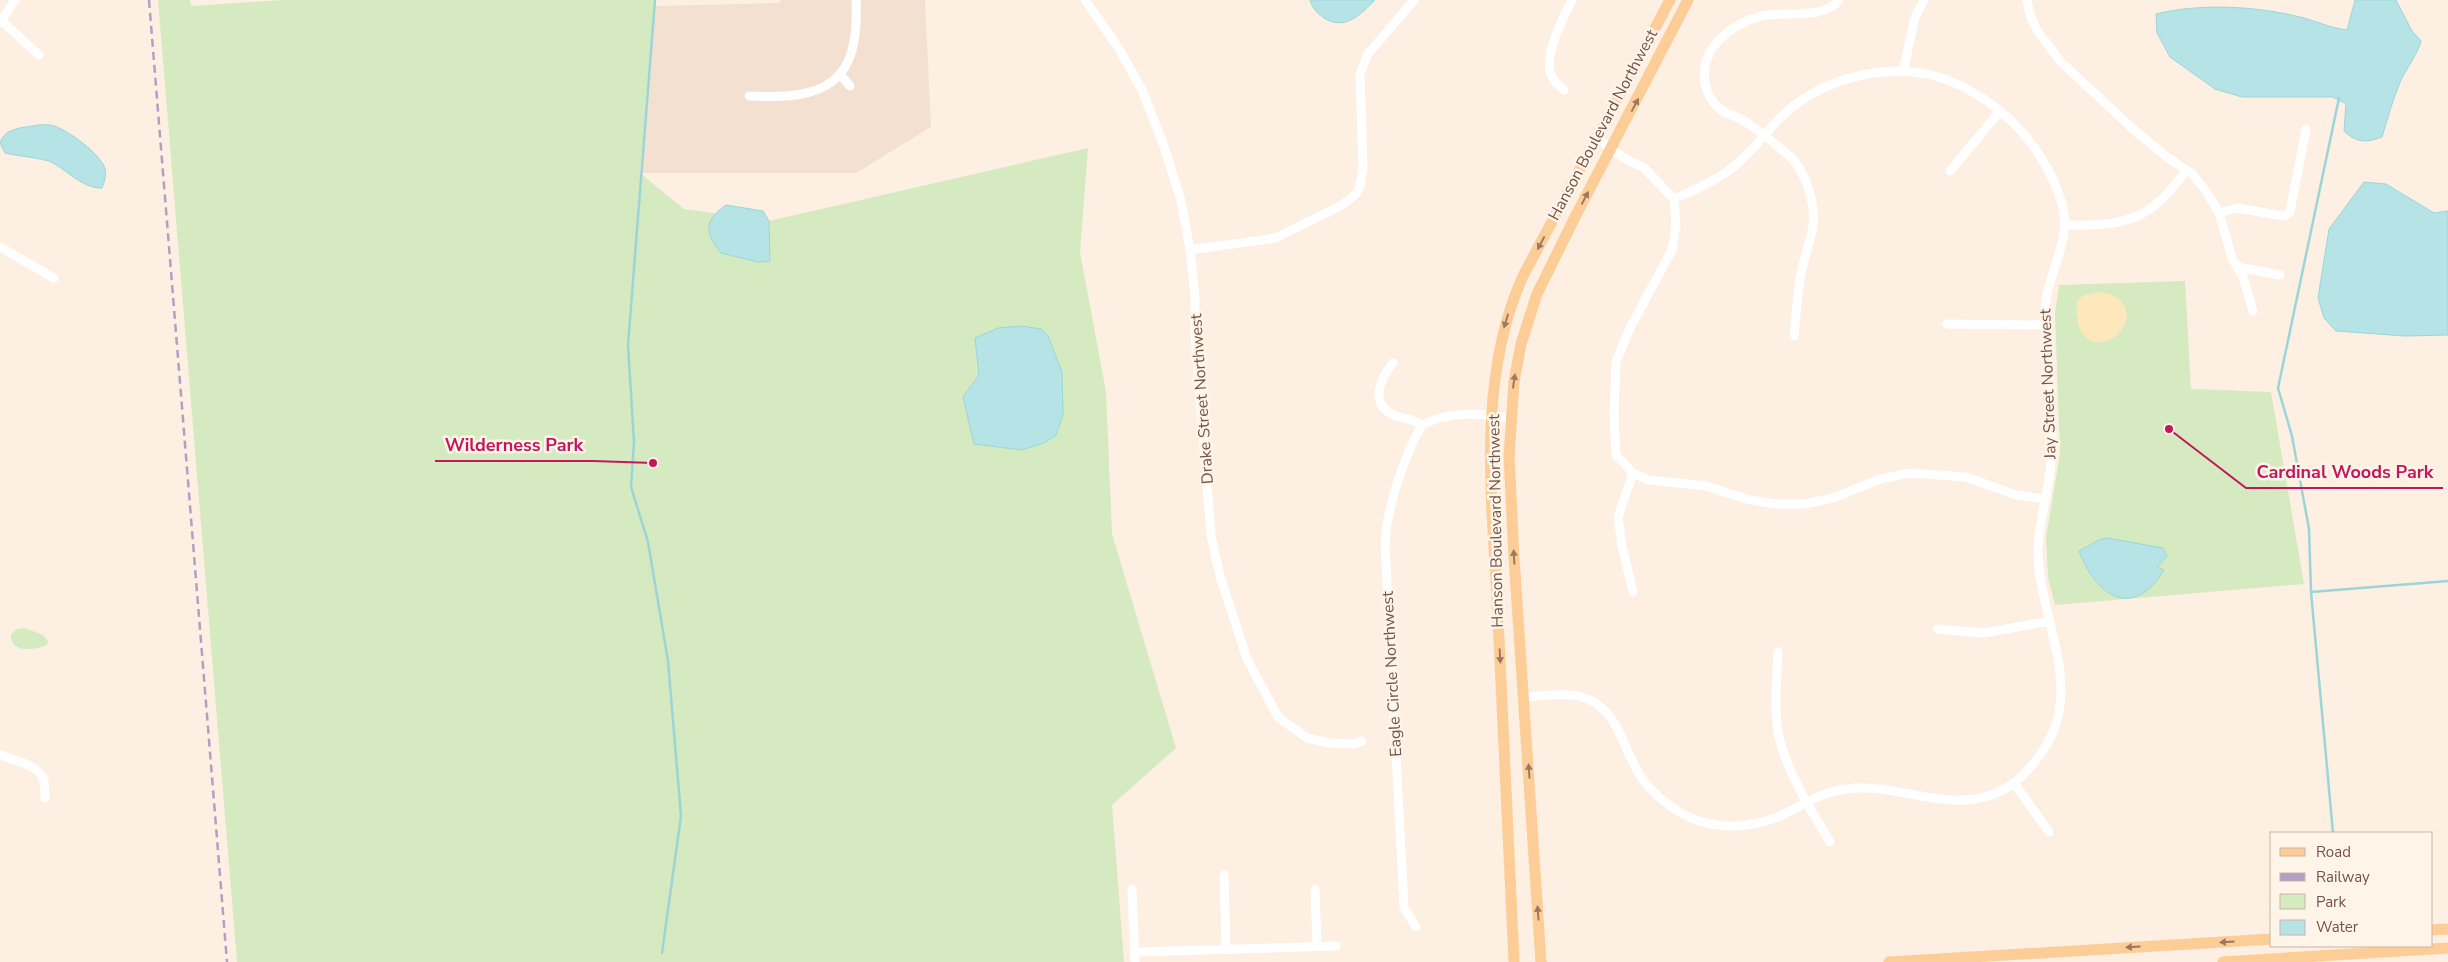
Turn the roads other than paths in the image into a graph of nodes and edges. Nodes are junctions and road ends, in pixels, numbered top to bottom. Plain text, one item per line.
1 (15, 0) edge
2 (856, 0) edge
3 (1085, 0) edge
4 (1414, 0) edge
5 (1572, 0) edge
6 (1670, 0) edge
7 (1688, 0) edge
8 (1839, 0) edge
9 (1924, 0) edge
10 (2027, 0) edge
11 (1, 22) edge
12 (39, 55) dead end
13 (1903, 72) junction
14 (840, 74) junction
15 (850, 86) dead end
16 (1564, 90) dead end
17 (749, 96) dead end
18 (2000, 111) junction
19 (2306, 129) dead end
20 (1596, 138) junction
21 (1764, 138) junction
22 (1612, 148) junction
23 (2186, 170) junction
24 (1950, 171) dead end
25 (1674, 198) junction
26 (2219, 213) junction
27 (2066, 225) junction
28 (0, 247) edge
29 (1190, 250) junction
30 (2237, 267) junction
31 (2280, 275) dead end
32 (54, 278) dead end
33 (2253, 311) dead end
34 (1947, 324) dead end
35 (2046, 325) junction
36 (1794, 336) dead end
37 (1393, 363) dead end
38 (1492, 415) junction
39 (1510, 418) junction
40 (1422, 425) junction
41 (1633, 473) junction
42 (2044, 499) junction
43 (1633, 592) dead end
44 (2050, 621) junction
45 (1937, 629) dead end
46 (1778, 652) dead end
47 (1524, 697) junction
48 (1362, 741) dead end
49 (0, 755) edge
50 (2014, 783) junction
51 (45, 798) dead end
52 (1806, 801) junction
53 (2048, 832) dead end
54 (1830, 842) dead end
55 (1224, 875) dead end
56 (1315, 888) dead end
57 (1132, 889) dead end
58 (1416, 928) dead end
59 (2448, 929) edge
60 (2433, 930) edge
61 (2270, 939) edge
62 (1317, 946) junction
63 (1336, 946) dead end
64 (2448, 948) edge
65 (1226, 949) junction
66 (1135, 952) junction
67 (1136, 962) edge
68 (1514, 962) edge
69 (1541, 962) edge
70 (1889, 962) edge
71 (2223, 962) edge

1 - 11 street
2 - 14 street
3 - 29 street, Drake Street Northwest
4 - 29 street
5 - 16 street
6 - 20 main road, Hanson Boulevard Northwest
22 -> 7 main road, Hanson Boulevard Northwest
8 - 21 street
9 - 13 street
10 - 23 street
11 - 12 street
13 - 18 street, Jay Street Northwest
13 - 21 street, Jay Street Northwest
14 - 15 street
14 - 17 street
18 - 24 street
18 - 27 street, Jay Street Northwest
19 - 26 street
20 - 22 street
20 -> 38 main road, Hanson Boulevard Northwest
21 - 25 street, Jay Street Northwest
21 - 36 street
22 - 25 street
39 -> 22 main road, Hanson Boulevard Northwest
23 - 26 street
23 - 27 street
25 - 41 street
26 - 30 street
27 - 35 street, Jay Street Northwest
28 - 32 street
29 - 48 street, Drake Street Northwest
30 - 31 street
30 - 33 street
34 - 35 street
35 - 42 street, Jay Street Northwest
37 - 40 street
38 - 39 street
38 - 40 street
38 -> 68 main road, Hanson Boulevard Northwest
47 -> 39 main road, Hanson Boulevard Northwest
40 - 58 street, Eagle Circle Northwest
41 - 42 street
41 - 43 street
42 - 44 street, Jay Street Northwest
44 - 45 street
44 - 50 street, Jay Street Northwest
46 - 52 street
47 - 52 street, Jay Street Northwest
69 -> 47 main road, Hanson Boulevard Northwest
49 - 51 street
50 - 52 street, Jay Street Northwest
50 - 53 street
52 - 54 street
55 - 65 street
56 - 62 street
57 - 66 street
59 - 60 main road
61 -> 70 main road
62 - 63 street
62 - 65 street
64 - 71 main road
65 - 66 street
66 - 67 street

